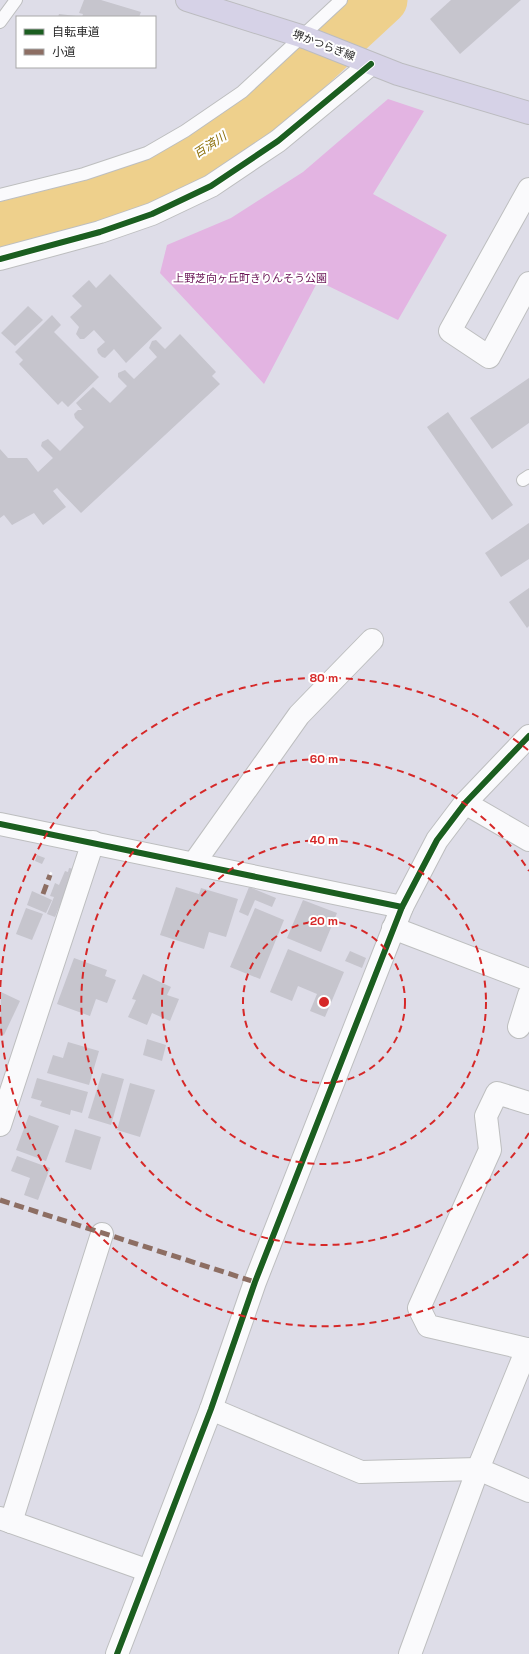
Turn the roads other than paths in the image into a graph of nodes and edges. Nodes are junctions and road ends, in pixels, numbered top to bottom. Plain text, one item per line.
1 (16, 0) edge
2 (187, 0) edge
3 (341, 0) edge
4 (0, 22) edge
5 (305, 37) junction
6 (365, 62) junction
7 (529, 113) edge
8 (529, 189) edge
9 (0, 195) edge
10 (0, 259) edge
11 (529, 283) edge
12 (372, 640) dead end
13 (529, 736) edge
14 (465, 804) junction
15 (0, 824) edge
16 (529, 840) edge
17 (93, 842) junction
18 (194, 863) junction
19 (402, 907) junction
20 (393, 928) junction
21 (529, 980) edge
22 (529, 995) edge
23 (519, 1027) dead end
24 (529, 1102) edge
25 (0, 1125) edge
26 (102, 1234) dead end
27 (528, 1349) edge
28 (211, 1409) junction
29 (478, 1469) junction
30 (529, 1491) edge
31 (6, 1520) edge
32 (149, 1571) junction
33 (118, 1654) edge
34 (410, 1654) edge

1 - 4 lane
2 - 5 main road, 堺かつらぎ線
3 - 5 lane
5 - 6 main road, 堺かつらぎ線
5 - 9 lane
6 - 7 main road, 堺かつらぎ線
6 - 10 street
8 - 11 street
12 - 18 street
13 - 14 street
14 - 16 street
14 - 19 street
15 - 17 street
17 - 18 street
17 - 25 street
18 - 19 street
19 - 20 street
20 - 21 street
20 - 28 street
22 - 23 street
24 - 27 street
26 - 31 street
27 - 29 street
28 - 29 street
28 - 32 street
29 - 30 street
29 - 34 street
31 - 32 street
32 - 33 street

